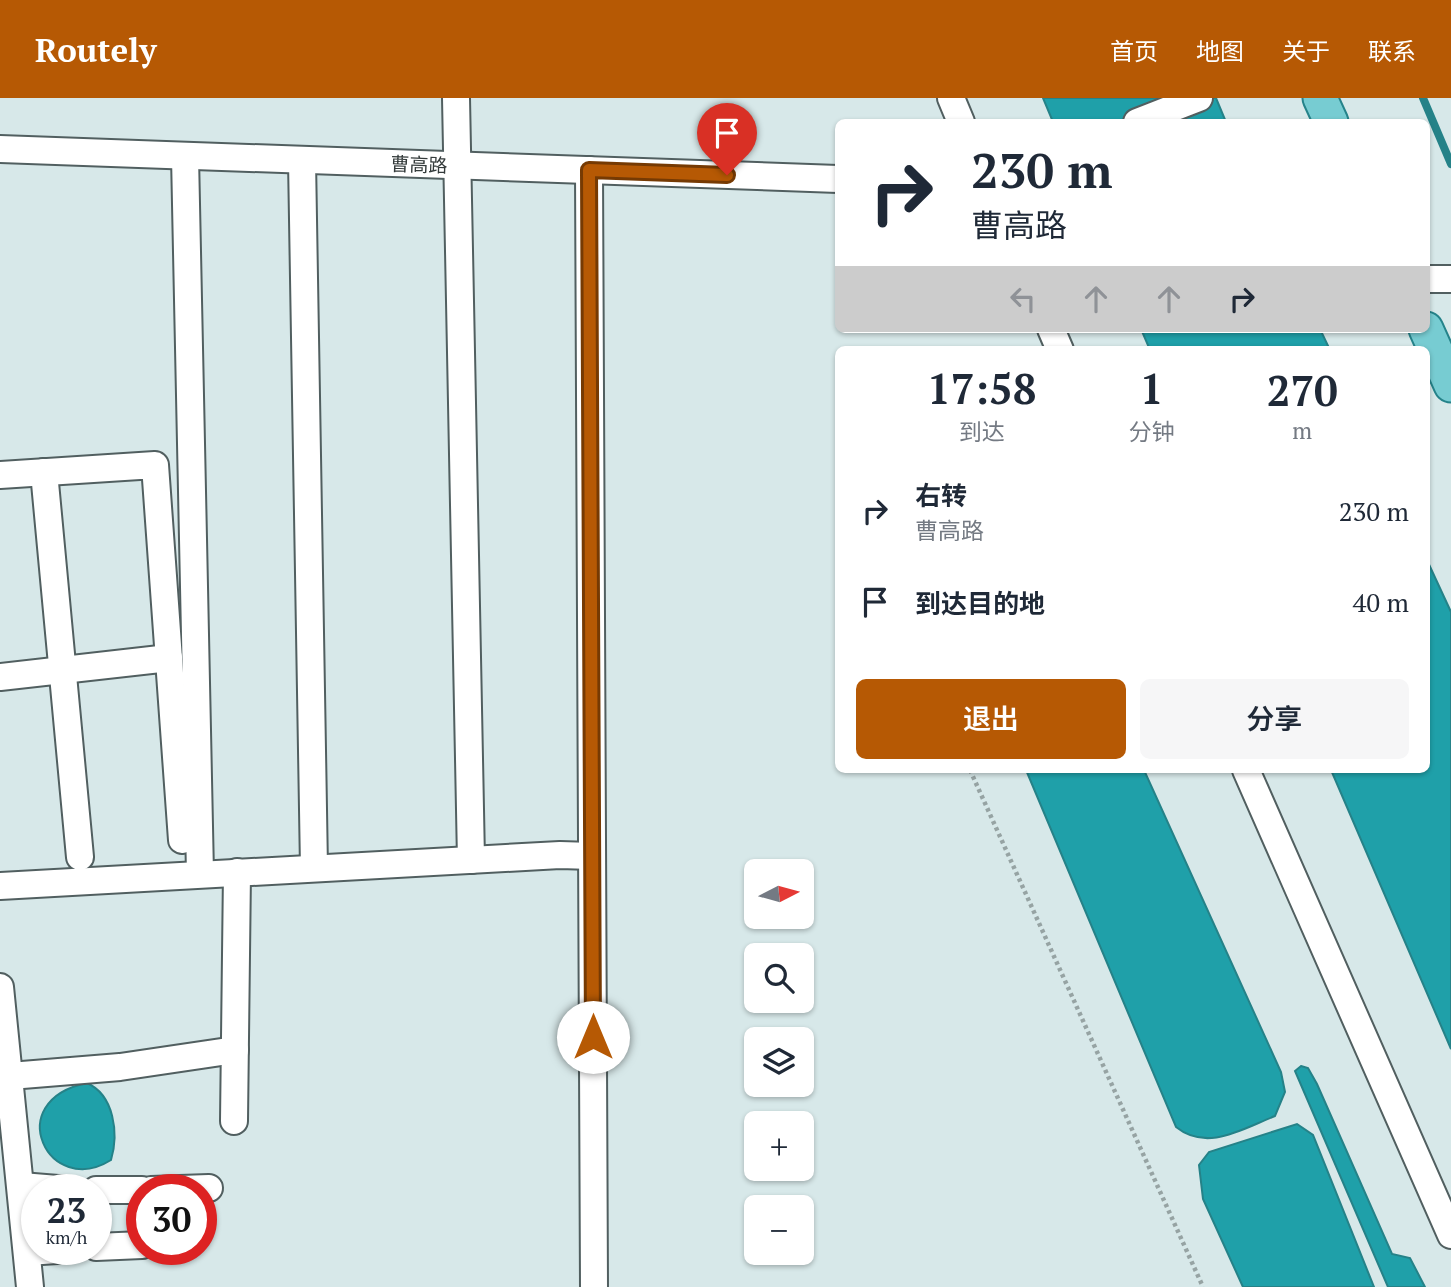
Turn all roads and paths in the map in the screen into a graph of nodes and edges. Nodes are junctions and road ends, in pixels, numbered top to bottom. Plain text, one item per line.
1 (456, 98) edge
2 (951, 98) edge
3 (1199, 98) edge
4 (1320, 98) edge
5 (960, 119) edge
6 (1145, 119) edge
7 (1330, 119) edge
8 (0, 149) edge
9 (185, 156) junction
10 (302, 160) junction
11 (458, 166) junction
12 (589, 170) junction
13 (835, 179) edge
14 (1430, 279) edge
15 (1451, 279) edge
16 (1428, 333) edge
17 (1451, 386) edge
18 (44, 472) junction
19 (0, 475) edge
20 (169, 658) junction
21 (62, 670) junction
22 (0, 677) edge
23 (971, 773) edge
24 (1247, 773) edge
25 (182, 840) dead end
26 (592, 856) junction
27 (80, 857) dead end
28 (471, 860) junction
29 (314, 867) junction
30 (237, 872) junction
31 (200, 874) junction
32 (0, 886) edge
33 (0, 987) edge
34 (3, 1048) edge
35 (235, 1050) junction
36 (9, 1076) junction
37 (234, 1121) dead end
38 (21, 1186) edge
39 (1451, 1235) edge
40 (28, 1265) edge
41 (30, 1287) edge
42 (594, 1287) edge
43 (1203, 1287) edge

1 - 11 street
2 - 5 street
3 - 6 street
4 - 7 main road
8 - 9 street, 曹高路
9 - 10 street, 曹高路
9 - 31 street
10 - 11 street, 曹高路
10 - 29 street
11 - 12 street, 曹高路
11 - 28 street
12 - 13 street, 曹高路
12 - 26 street
14 - 15 street
16 - 17 main road
18 - 19 street
18 - 20 street
18 - 21 street
20 - 21 street
20 - 25 street
21 - 22 street
21 - 27 street
23 - 43 path
24 - 39 street
26 - 28 street
26 - 42 street
28 - 29 street
29 - 30 street
30 - 31 street
30 - 35 street
31 - 32 street
33 - 34 street
34 - 36 street
35 - 36 street
35 - 37 street
36 - 38 street
40 - 41 street

